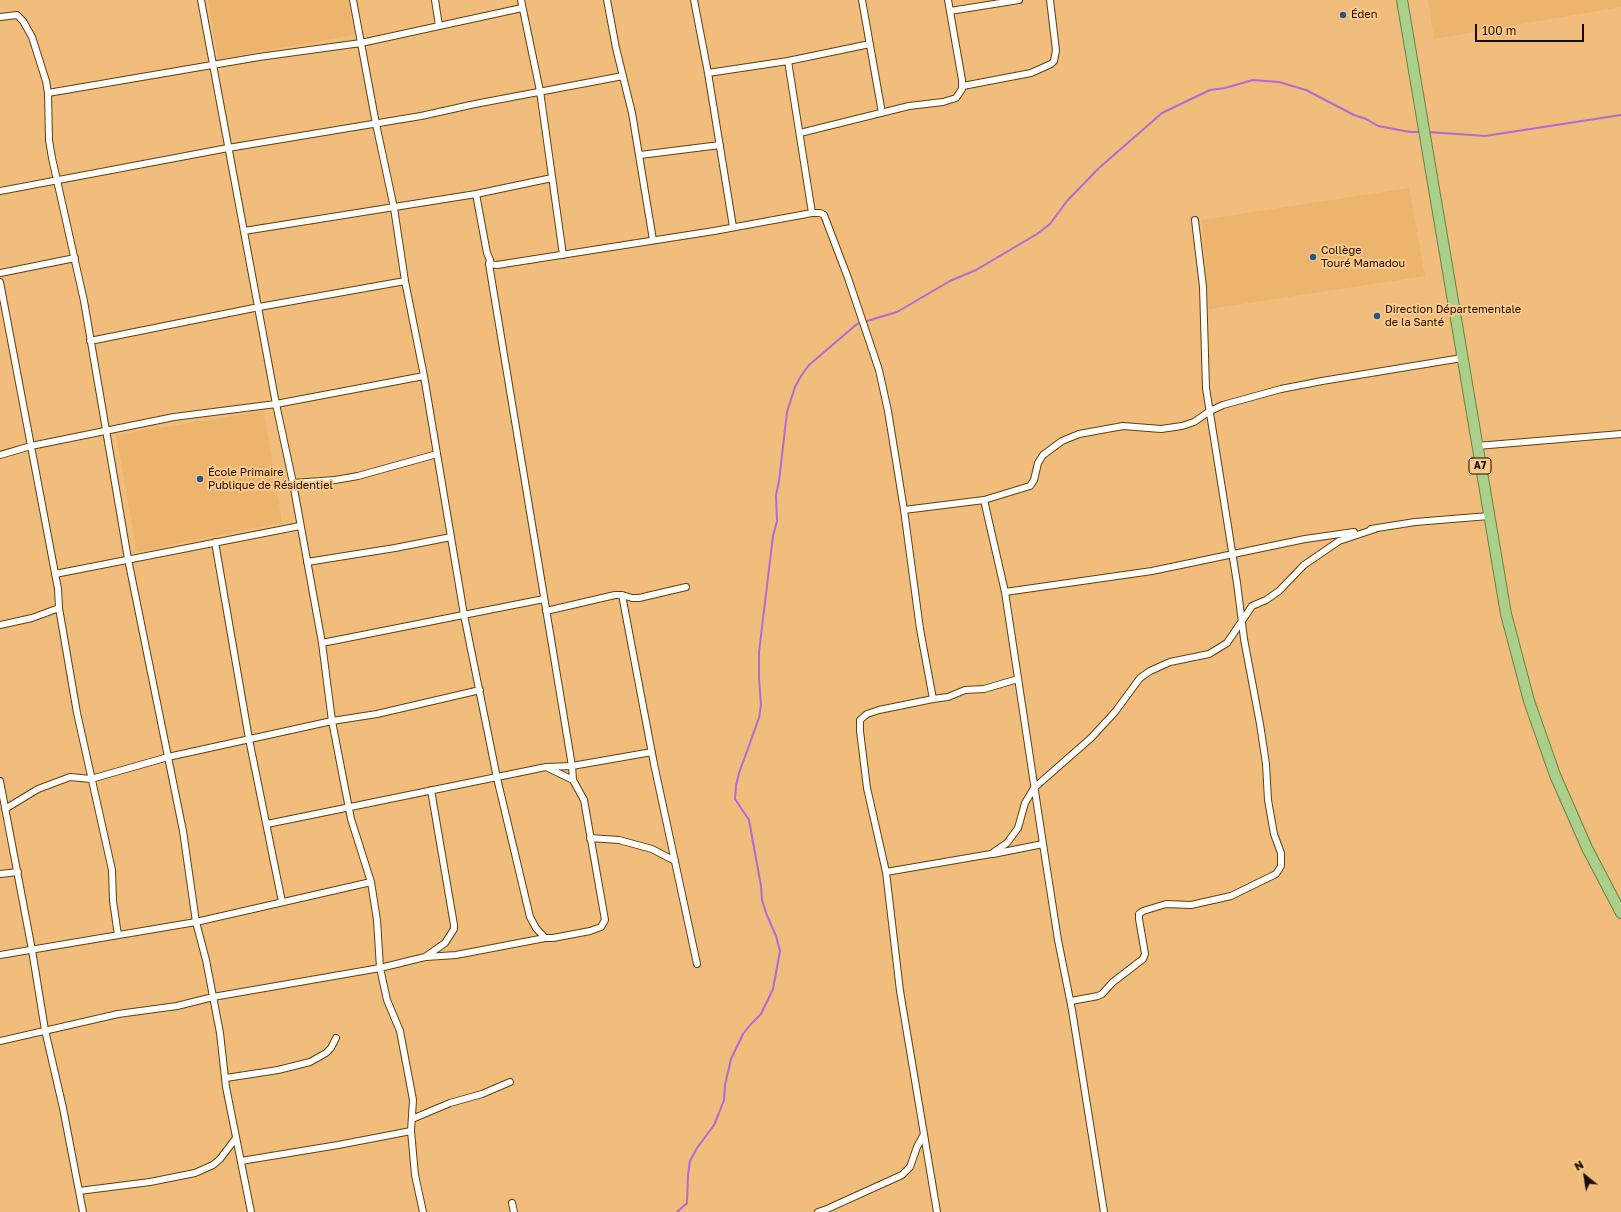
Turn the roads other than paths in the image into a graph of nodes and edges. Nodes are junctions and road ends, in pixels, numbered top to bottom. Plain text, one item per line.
1 (201, 0) edge
2 (353, 0) edge
3 (435, 0) edge
4 (521, 0) edge
5 (607, 0) edge
6 (694, 0) edge
7 (862, 0) edge
8 (948, 0) edge
9 (1019, 0) edge
10 (1050, 0) edge
11 (1402, 0) edge
12 (522, 8) junction
13 (950, 12) junction
14 (0, 17) edge
15 (439, 26) junction
16 (361, 43) junction
17 (870, 44) junction
18 (788, 61) junction
19 (213, 65) junction
20 (708, 73) junction
21 (623, 76) junction
22 (963, 86) junction
23 (540, 92) junction
24 (48, 93) junction
25 (882, 113) junction
26 (376, 124) junction
27 (800, 133) junction
28 (720, 145) junction
29 (228, 148) junction
30 (640, 155) junction
31 (552, 178) junction
32 (56, 180) junction
33 (0, 191) edge
34 (476, 194) junction
35 (394, 208) junction
36 (812, 213) junction
37 (1195, 220) dead end
38 (733, 228) junction
39 (244, 231) junction
40 (653, 240) junction
41 (563, 255) junction
42 (75, 258) junction
43 (489, 264) junction
44 (0, 273) edge
45 (406, 281) junction
46 (0, 282) edge
47 (259, 307) junction
48 (90, 341) junction
49 (1462, 358) junction
50 (424, 376) junction
51 (276, 404) junction
52 (1210, 411) junction
53 (106, 430) junction
54 (1621, 434) edge
55 (31, 446) junction
56 (1477, 446) junction
57 (437, 454) junction
58 (0, 455) edge
59 (293, 483) junction
60 (984, 500) junction
61 (904, 510) junction
62 (1489, 516) junction
63 (300, 526) junction
64 (1375, 529) junction
65 (451, 537) junction
66 (215, 542) junction
67 (1233, 554) junction
68 (128, 558) junction
69 (307, 562) junction
70 (55, 574) junction
71 (686, 587) dead end
72 (1005, 592) junction
73 (622, 595) junction
74 (544, 598) junction
75 (60, 608) junction
76 (546, 611) junction
77 (464, 615) junction
78 (1242, 621) junction
79 (0, 625) edge
80 (322, 643) junction
81 (1018, 680) junction
82 (480, 690) junction
83 (933, 699) junction
84 (332, 721) junction
85 (249, 738) junction
86 (652, 752) junction
87 (168, 757) junction
88 (572, 766) junction
89 (546, 767) junction
90 (497, 778) junction
91 (91, 779) junction
92 (573, 780) junction
93 (0, 781) edge
94 (1034, 788) junction
95 (431, 790) junction
96 (5, 808) junction
97 (349, 808) junction
98 (267, 824) junction
99 (590, 838) junction
100 (1043, 844) junction
101 (991, 854) junction
102 (675, 861) junction
103 (18, 872) junction
104 (886, 872) junction
105 (0, 874) edge
106 (371, 882) junction
107 (282, 902) junction
108 (1621, 913) edge
109 (196, 922) junction
110 (118, 935) junction
111 (545, 938) junction
112 (32, 950) junction
113 (0, 955) edge
114 (425, 957) junction
115 (697, 964) dead end
116 (380, 968) junction
117 (213, 997) junction
118 (1070, 1001) junction
119 (45, 1030) junction
120 (336, 1038) dead end
121 (0, 1041) edge
122 (226, 1078) junction
123 (510, 1082) dead end
124 (412, 1119) junction
125 (411, 1131) junction
126 (924, 1134) junction
127 (236, 1138) junction
128 (241, 1161) junction
129 (80, 1191) junction
130 (512, 1203) dead end
131 (82, 1212) edge
132 (251, 1212) edge
133 (423, 1212) edge
134 (514, 1212) edge
135 (818, 1212) edge
136 (937, 1212) edge
137 (1104, 1212) edge

1 - 19 street
2 - 16 street
3 - 15 street
4 - 12 street
5 - 21 street
6 - 20 street
7 - 17 street
8 - 13 street
9 - 13 street
10 - 22 street
11 - 49 highway, A7
12 - 15 street
12 - 23 street
13 - 22 street
14 - 24 street
15 - 16 street
16 - 19 street
16 - 26 street
17 - 18 street
17 - 25 street
18 - 20 street
18 - 27 street
19 - 24 street
19 - 29 street
20 - 28 street
21 - 23 street
21 - 30 street
22 - 25 street
23 - 26 street
23 - 31 street
24 - 32 street
25 - 27 street
26 - 29 street
26 - 35 street
27 - 36 street
28 - 30 street
28 - 38 street
29 - 32 street
29 - 39 street
30 - 40 street
31 - 34 street
31 - 41 street
32 - 33 street
32 - 42 street
34 - 35 street
34 - 43 street
35 - 39 street
35 - 45 street
36 - 38 street
36 - 61 street
37 - 52 street
38 - 40 street
39 - 47 street
40 - 41 street
41 - 43 street
42 - 44 street
42 - 48 street
43 - 74 street
45 - 47 street
45 - 50 street
46 - 55 street
47 - 48 street
47 - 51 street
48 - 53 street
49 - 52 street
49 - 56 highway, A7
50 - 51 street
50 - 57 street
51 - 53 street
51 - 59 street
52 - 60 street
52 - 67 street
53 - 55 street
53 - 68 street
54 - 56 street
55 - 58 street
55 - 70 street
56 - 62 highway, A7
57 - 59 street
57 - 65 street
59 - 63 street
60 - 61 street
60 - 72 street
61 - 83 street
62 - 64 street
62 - 108 highway, A7
63 - 66 street
63 - 69 street
64 - 67 street
64 - 78 street
65 - 69 street
65 - 77 street
66 - 68 street
66 - 85 street
67 - 72 street
67 - 78 street
68 - 70 street
68 - 87 street
69 - 80 street
70 - 75 street
71 - 73 street
72 - 81 street
73 - 76 street
73 - 86 street
74 - 76 street
74 - 77 street
75 - 79 street
75 - 91 street
76 - 88 street
77 - 80 street
77 - 82 street
78 - 94 street
78 - 118 street
80 - 84 street
81 - 83 street
81 - 94 street
82 - 84 street
82 - 90 street
83 - 104 street
84 - 85 street
84 - 97 street
85 - 87 street
85 - 98 street
86 - 88 street
86 - 102 street
87 - 91 street
87 - 109 street
88 - 89 street
88 - 92 street
89 - 90 street
89 - 92 street
90 - 95 street
90 - 111 street
91 - 96 street
91 - 110 street
92 - 99 street
93 - 96 street
94 - 100 street
94 - 101 street
95 - 97 street
95 - 114 street
96 - 103 street
97 - 98 street
97 - 106 street
98 - 107 street
99 - 102 street
99 - 111 street
100 - 101 street
100 - 118 street
101 - 104 street
102 - 115 street
103 - 105 street
103 - 112 street
104 - 126 street
106 - 107 street
106 - 116 street
107 - 109 street
109 - 110 street
109 - 117 street
110 - 112 street
111 - 114 street
112 - 113 street
112 - 119 street
114 - 116 street
116 - 117 street
116 - 124 street
117 - 119 street
117 - 122 street
118 - 137 street
119 - 121 street
119 - 129 street
120 - 122 street
122 - 127 street
123 - 124 street
124 - 125 street
125 - 128 street
125 - 133 street
126 - 135 street
126 - 136 street
127 - 128 street
127 - 129 street
128 - 132 street
129 - 131 street
130 - 134 street

